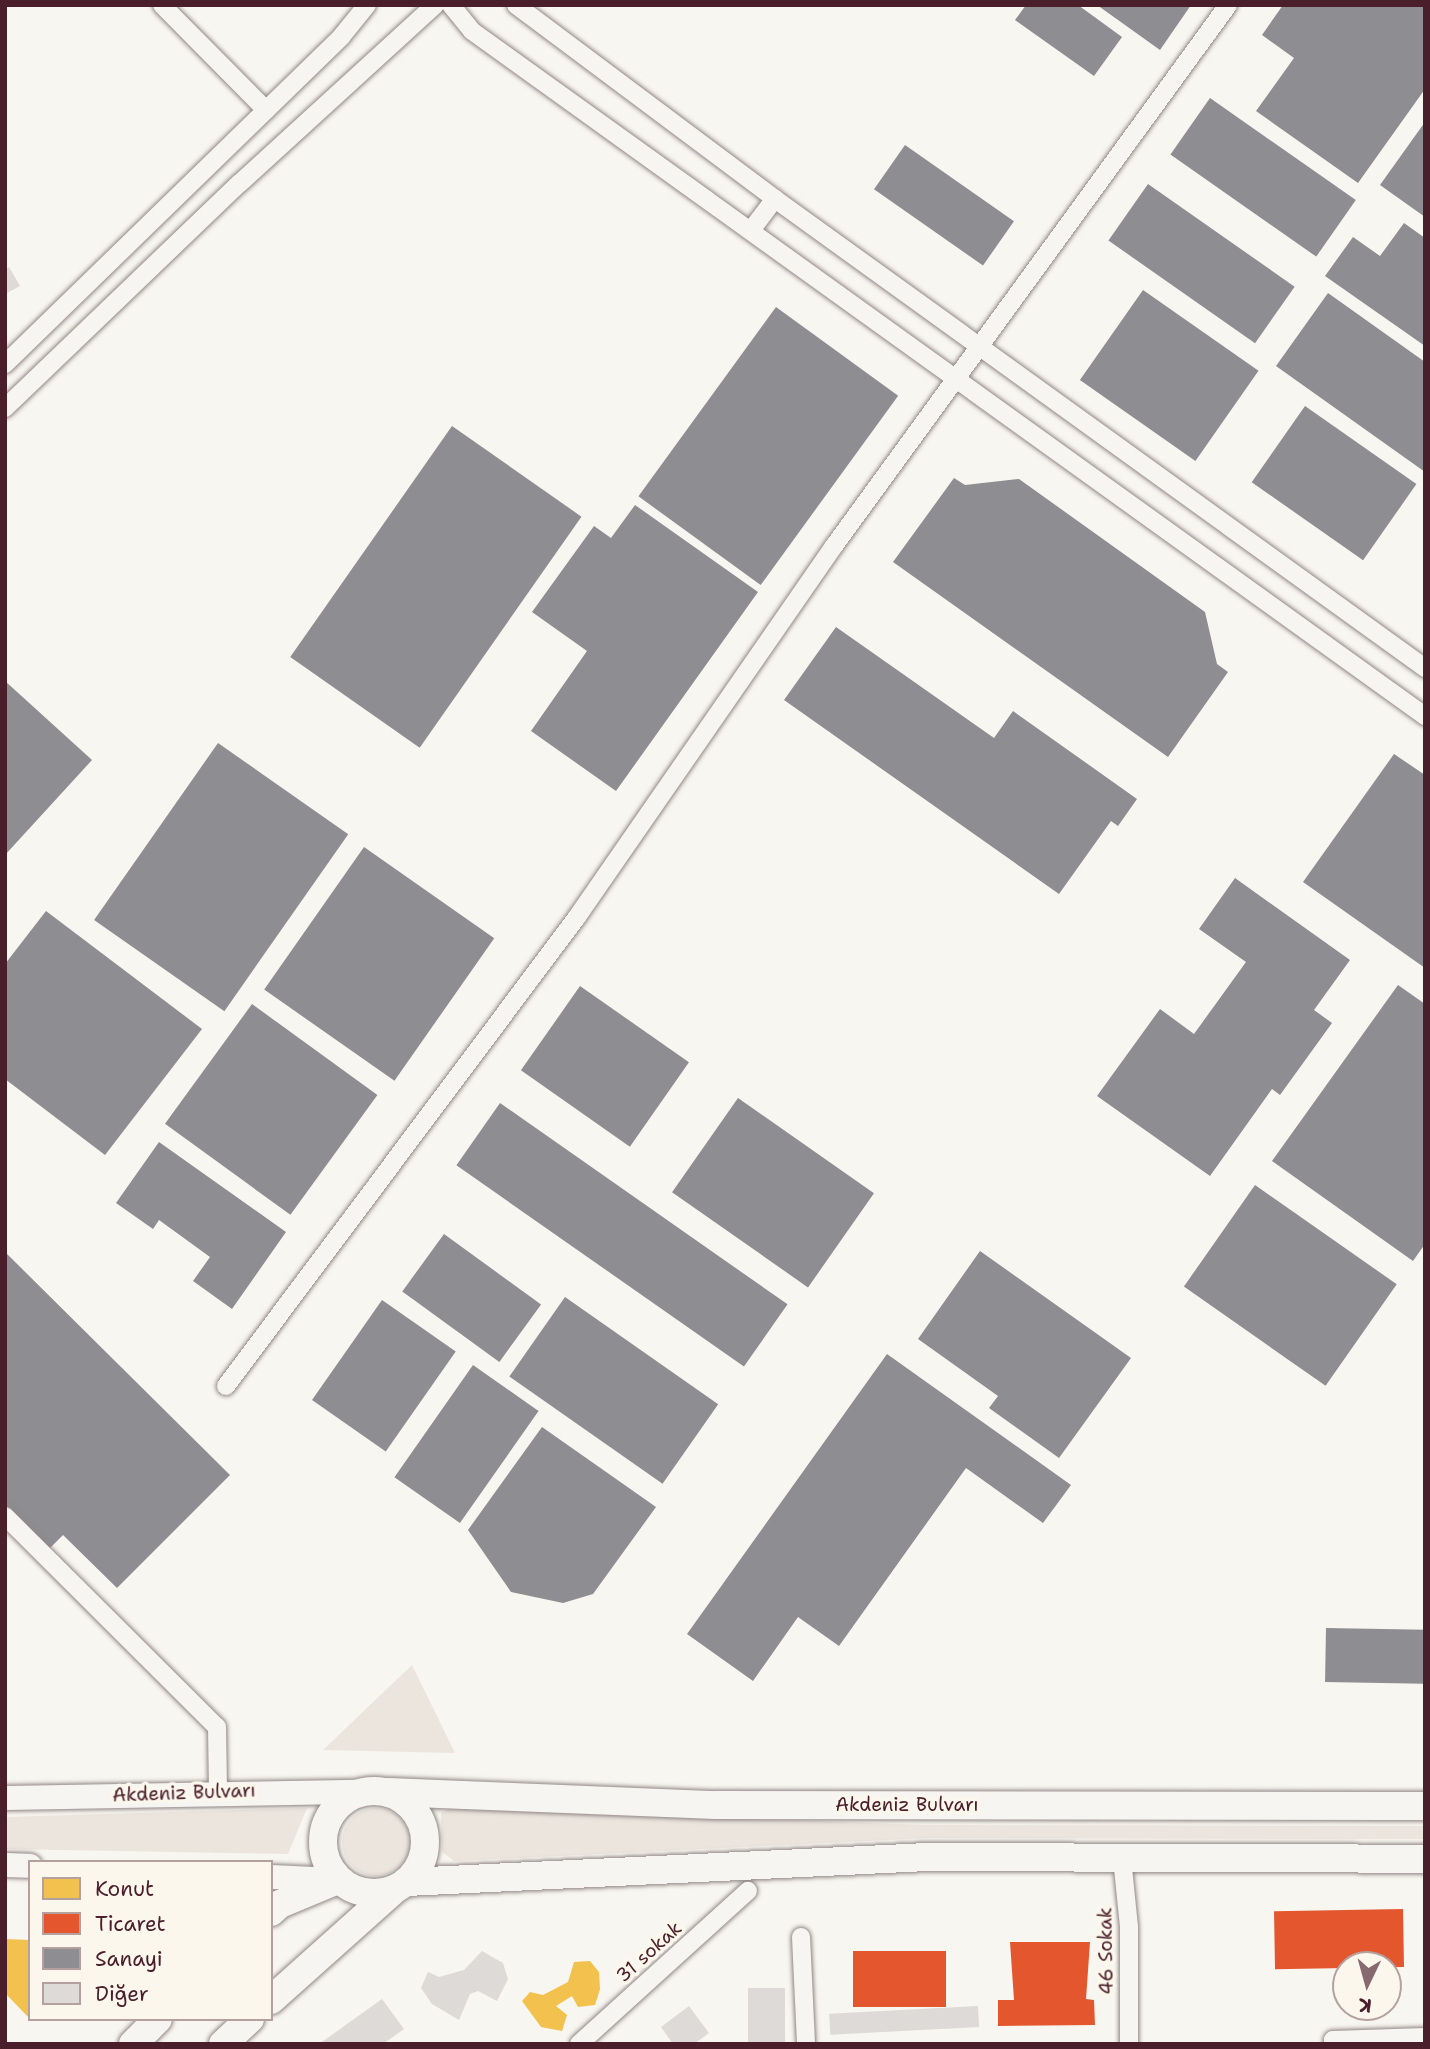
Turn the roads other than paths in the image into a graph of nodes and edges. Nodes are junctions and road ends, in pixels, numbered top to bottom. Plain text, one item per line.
1 (162, 5) edge
2 (367, 5) edge
3 (435, 5) edge
4 (451, 5) edge
5 (516, 5) edge
6 (1228, 5) edge
7 (267, 110) junction
8 (775, 199) junction
9 (752, 229) junction
10 (982, 348) junction
11 (5, 364) edge
12 (955, 382) junction
13 (5, 408) edge
14 (1425, 668) edge
15 (1425, 716) edge
16 (226, 1386) dead end
17 (5, 1516) edge
18 (218, 1792) junction
19 (375, 1792) junction
20 (5, 1798) edge
21 (1425, 1806) edge
22 (1122, 1858) junction
23 (1425, 1859) edge
24 (5, 1865) edge
25 (28, 1866) edge
26 (273, 1877) edge
27 (338, 1880) junction
28 (401, 1886) junction
29 (748, 1891) dead end
30 (273, 1910) edge
31 (801, 1937) dead end
32 (273, 1998) edge
33 (156, 2021) edge
34 (248, 2021) edge
35 (1425, 2037) edge
36 (133, 2044) edge
37 (223, 2044) edge
38 (579, 2044) edge
39 (806, 2044) edge
40 (1129, 2044) edge
41 (1333, 2044) edge

1 - 7 street
2 - 7 street
3 - 13 street
4 - 9 street
5 - 8 street
6 - 10 street
7 - 11 street
8 - 9 street
8 - 10 street
9 - 12 street
10 - 12 street
10 - 14 street
12 - 15 street
12 - 16 street
17 - 18 street
18 - 19 main road, Akdeniz Bulvarı
18 - 20 main road, Akdeniz Bulvarı
19 - 21 main road, Akdeniz Bulvarı
19 - 27 main road
19 - 28 main road
22 - 23 main road
22 - 28 main road
22 - 40 street, 46 Sokak
24 - 25 main road
26 - 27 main road
27 - 28 main road
27 - 30 main road
28 - 32 main road
29 - 38 street, 31 sokak
31 - 39 street
33 - 36 main road
34 - 37 main road
35 - 41 street

